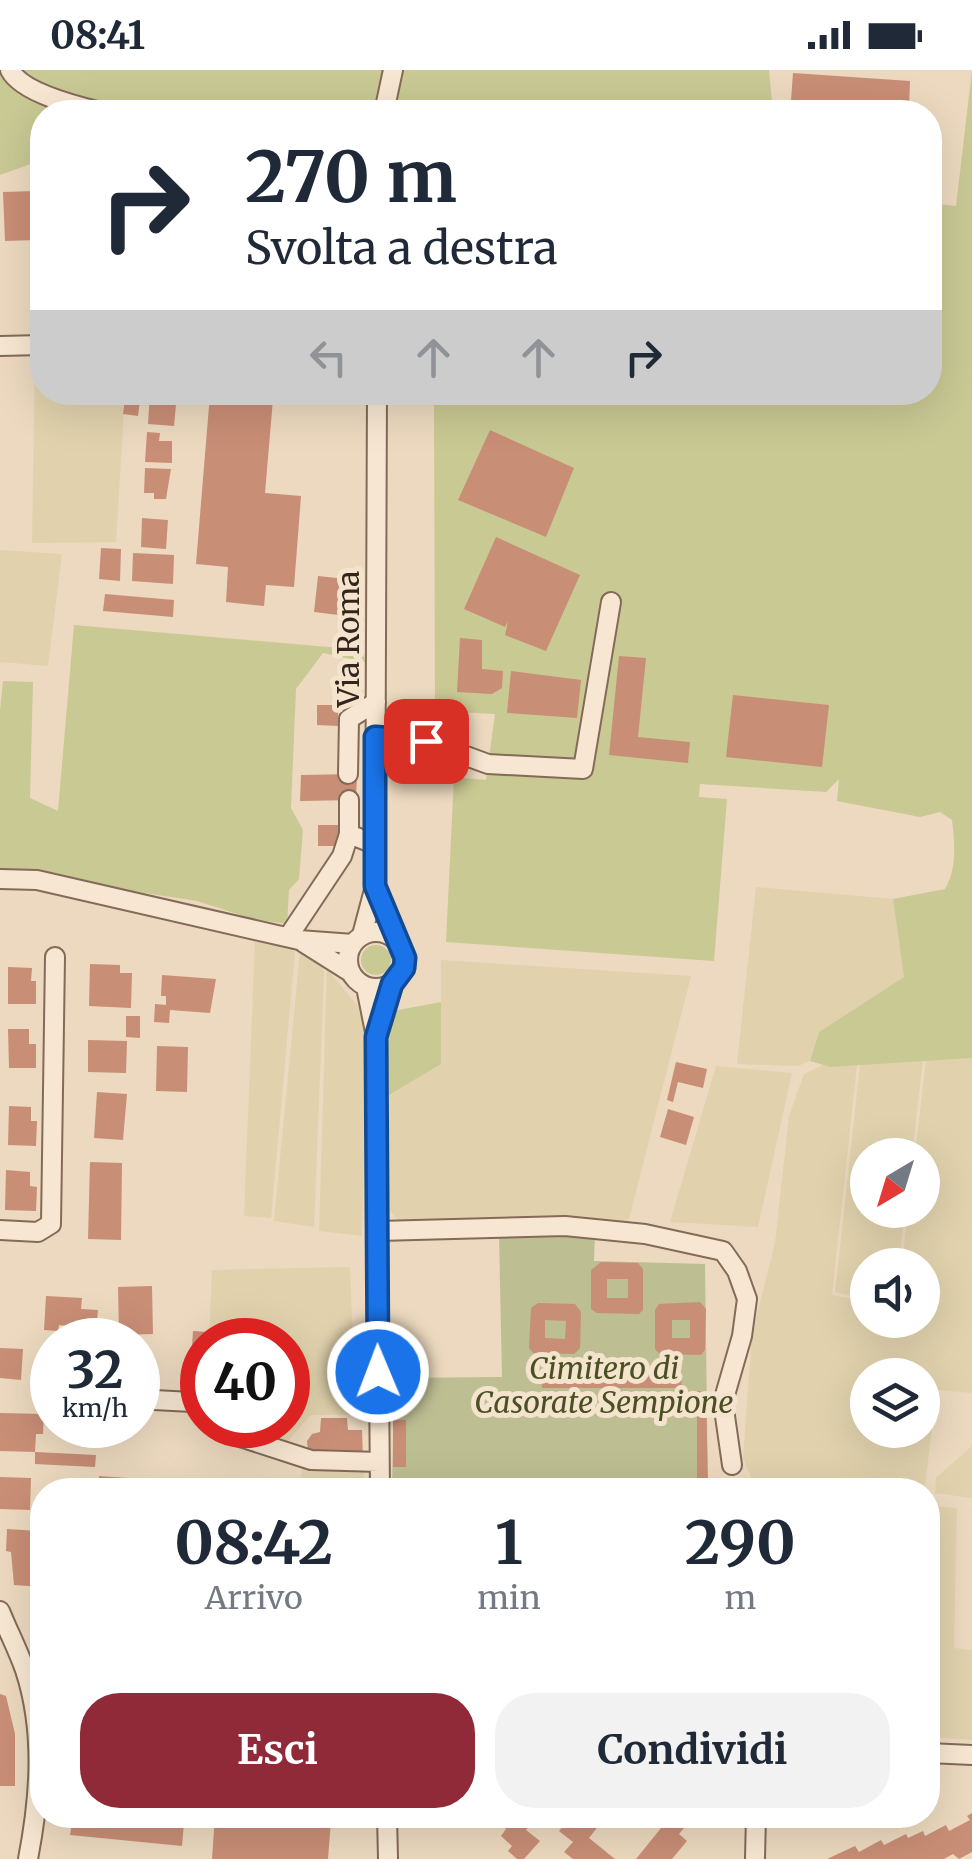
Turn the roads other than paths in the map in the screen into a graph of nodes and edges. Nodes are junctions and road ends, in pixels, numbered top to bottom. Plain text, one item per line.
1 (10, 70) edge
2 (393, 70) edge
3 (58, 100) edge
4 (387, 100) edge
5 (30, 345) edge
6 (0, 346) edge
7 (377, 405) edge
8 (611, 602) dead end
9 (376, 702) junction
10 (375, 737) junction
11 (348, 774) dead end
12 (349, 800) dead end
13 (349, 834) junction
14 (374, 844) junction
15 (0, 879) edge
16 (375, 886) junction
17 (294, 938) junction
18 (358, 939) junction
19 (397, 940) junction
20 (55, 957) dead end
21 (350, 972) junction
22 (392, 984) junction
23 (366, 987) junction
24 (376, 1037) junction
25 (0, 1230) edge
26 (378, 1230) junction
27 (274, 1448) edge
28 (379, 1462) junction
29 (732, 1466) dead end
30 (380, 1478) edge
31 (0, 1611) edge
32 (30, 1697) edge
33 (940, 1754) edge
34 (972, 1755) edge
35 (34, 1828) edge
36 (387, 1828) edge
37 (756, 1828) edge
38 (28, 1859) edge
39 (388, 1859) edge
40 (755, 1859) edge

1 - 3 street
2 - 4 street
5 - 6 street
7 - 9 street, Via Roma
8 - 10 street
9 - 10 street, Via Roma
9 - 11 street
10 - 14 street, Via Roma
12 - 13 street
13 - 14 street
13 - 17 street
14 - 16 street, Via Roma
15 - 17 street
16 - 18 street, Via Roma
16 - 19 street, Via Roma
17 - 18 street
17 - 21 street
18 - 19 street
18 - 21 street, Via Roma
19 - 22 street, Via Roma
20 - 25 street
21 - 23 street
22 - 23 street
22 - 24 street, Via Roma
23 - 24 street, Via Roma
24 - 26 street, Via Roma
26 - 28 street, Via Roma
26 - 29 street
27 - 28 street
28 - 30 street, Via Roma
31 - 32 street
33 - 34 street
35 - 38 street
36 - 39 street
37 - 40 street

